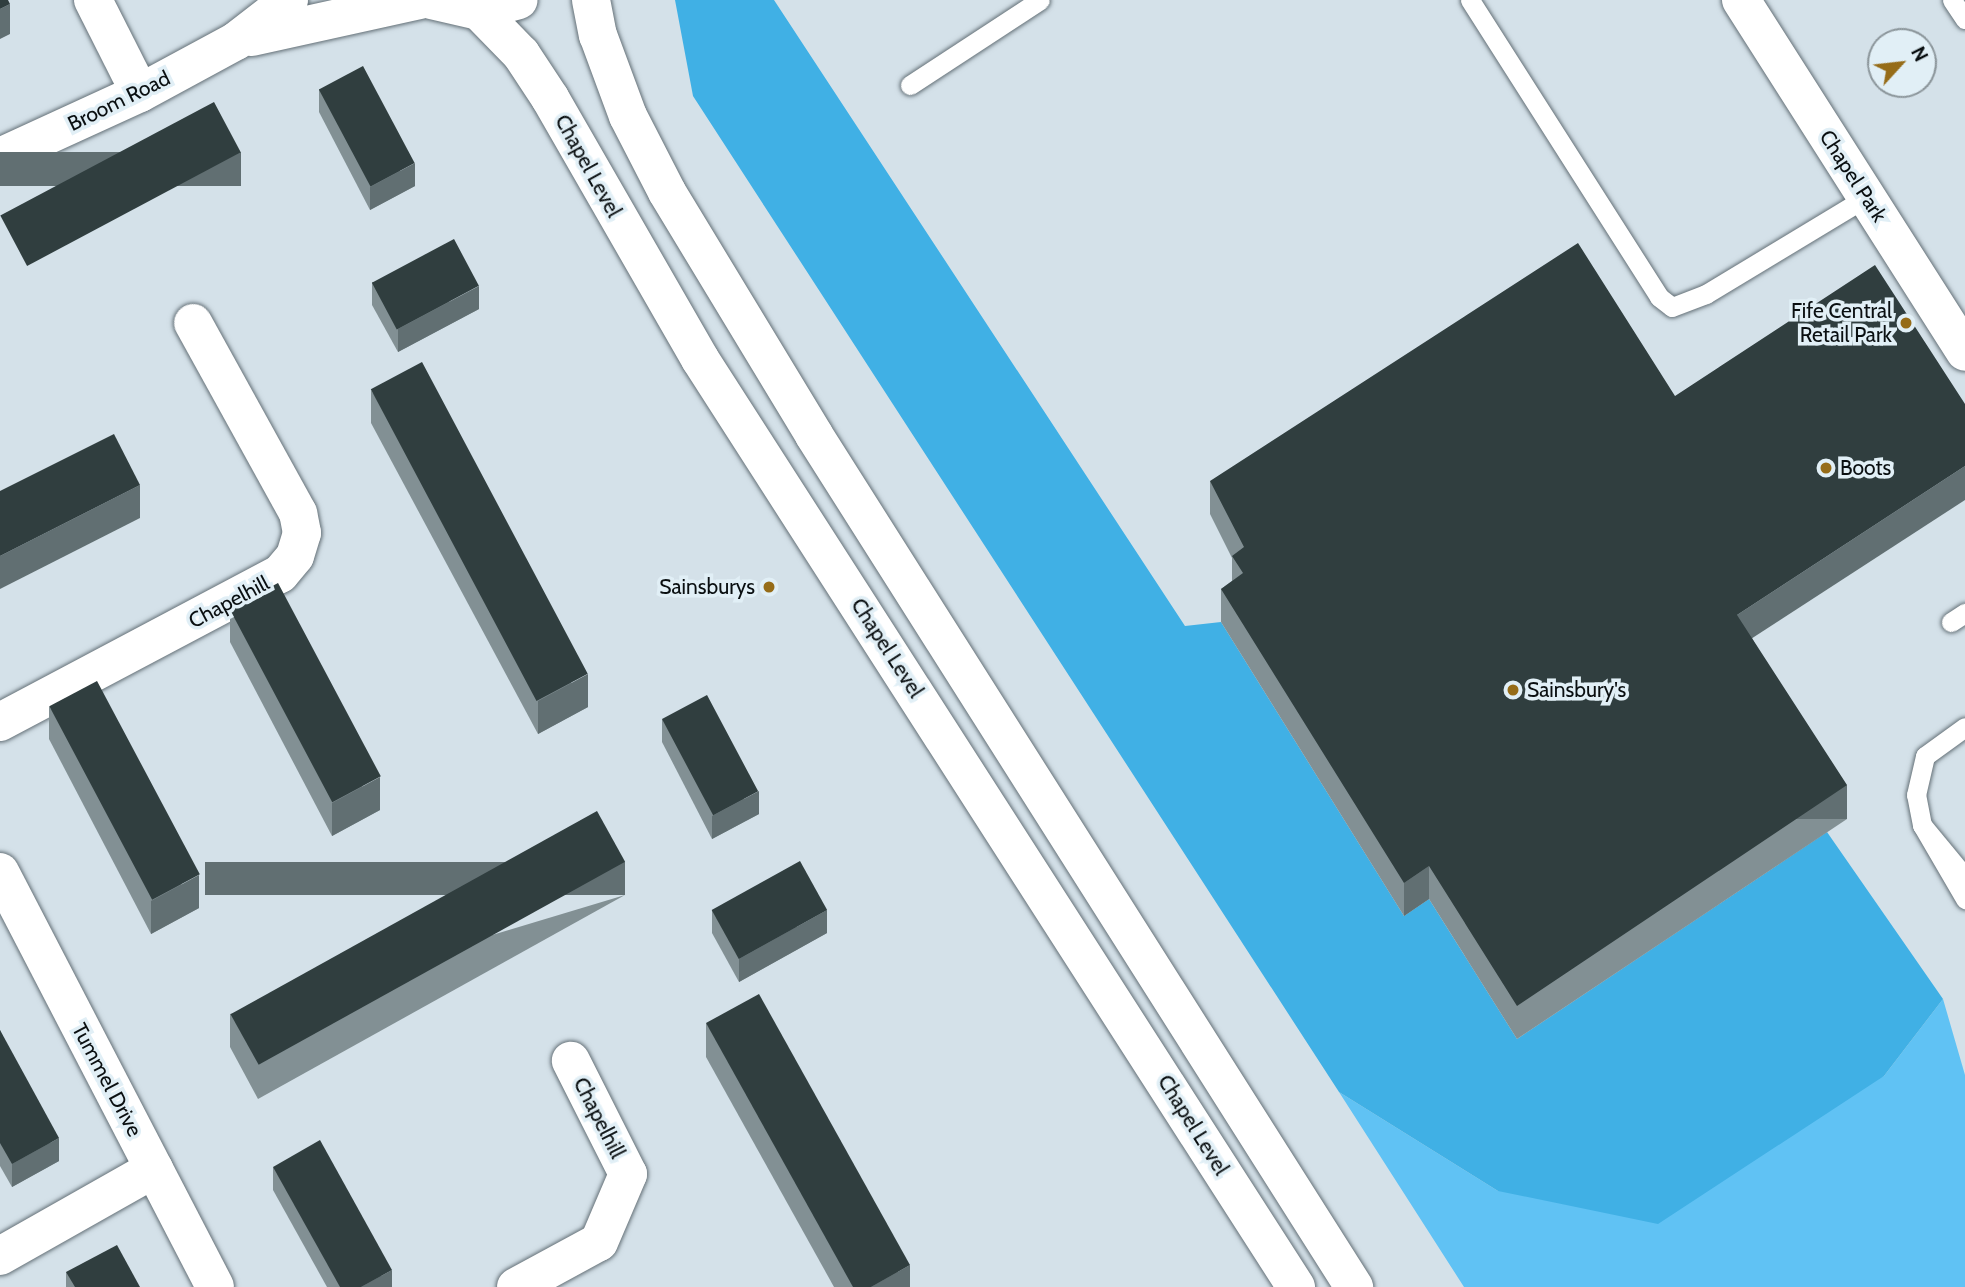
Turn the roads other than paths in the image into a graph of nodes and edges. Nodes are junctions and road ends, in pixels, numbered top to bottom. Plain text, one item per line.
1 (93, 0) edge
2 (289, 0) edge
3 (420, 0) edge
4 (431, 0) edge
5 (519, 0) edge
6 (592, 0) edge
7 (1040, 0) edge
8 (1470, 0) edge
9 (1741, 0) edge
10 (1952, 0) edge
11 (479, 10) junction
12 (1965, 19) edge
13 (236, 41) junction
14 (910, 85) dead end
15 (140, 93) junction
16 (0, 157) edge
17 (1867, 197) junction
18 (193, 323) dead end
19 (1965, 352) edge
20 (0, 722) edge
21 (1965, 727) edge
22 (1922, 825) junction
23 (0, 872) edge
24 (1965, 877) edge
25 (1965, 899) edge
26 (571, 1061) dead end
27 (153, 1168) junction
28 (0, 1256) edge
29 (215, 1287) edge
30 (516, 1287) edge
31 (1296, 1287) edge
32 (1354, 1287) edge

1 - 15 main road
2 - 13 main road, Broom Road
3 - 13 main road, Broom Road
4 - 11 main road
5 - 11 main road
6 - 32 main road
7 - 14 lane
8 - 17 lane
9 - 17 main road, Chapel Park
10 - 12 lane
11 - 31 main road, Chapel Level
13 - 15 main road, Broom Road
15 - 16 main road, Broom Road
17 - 19 main road, Chapel Park
18 - 20 main road, Chapelhill
21 - 22 lane
22 - 24 lane
22 - 25 lane
23 - 27 main road, Tummel Drive
26 - 30 main road, Chapelhill
27 - 28 main road
27 - 29 main road, Tummel Drive

